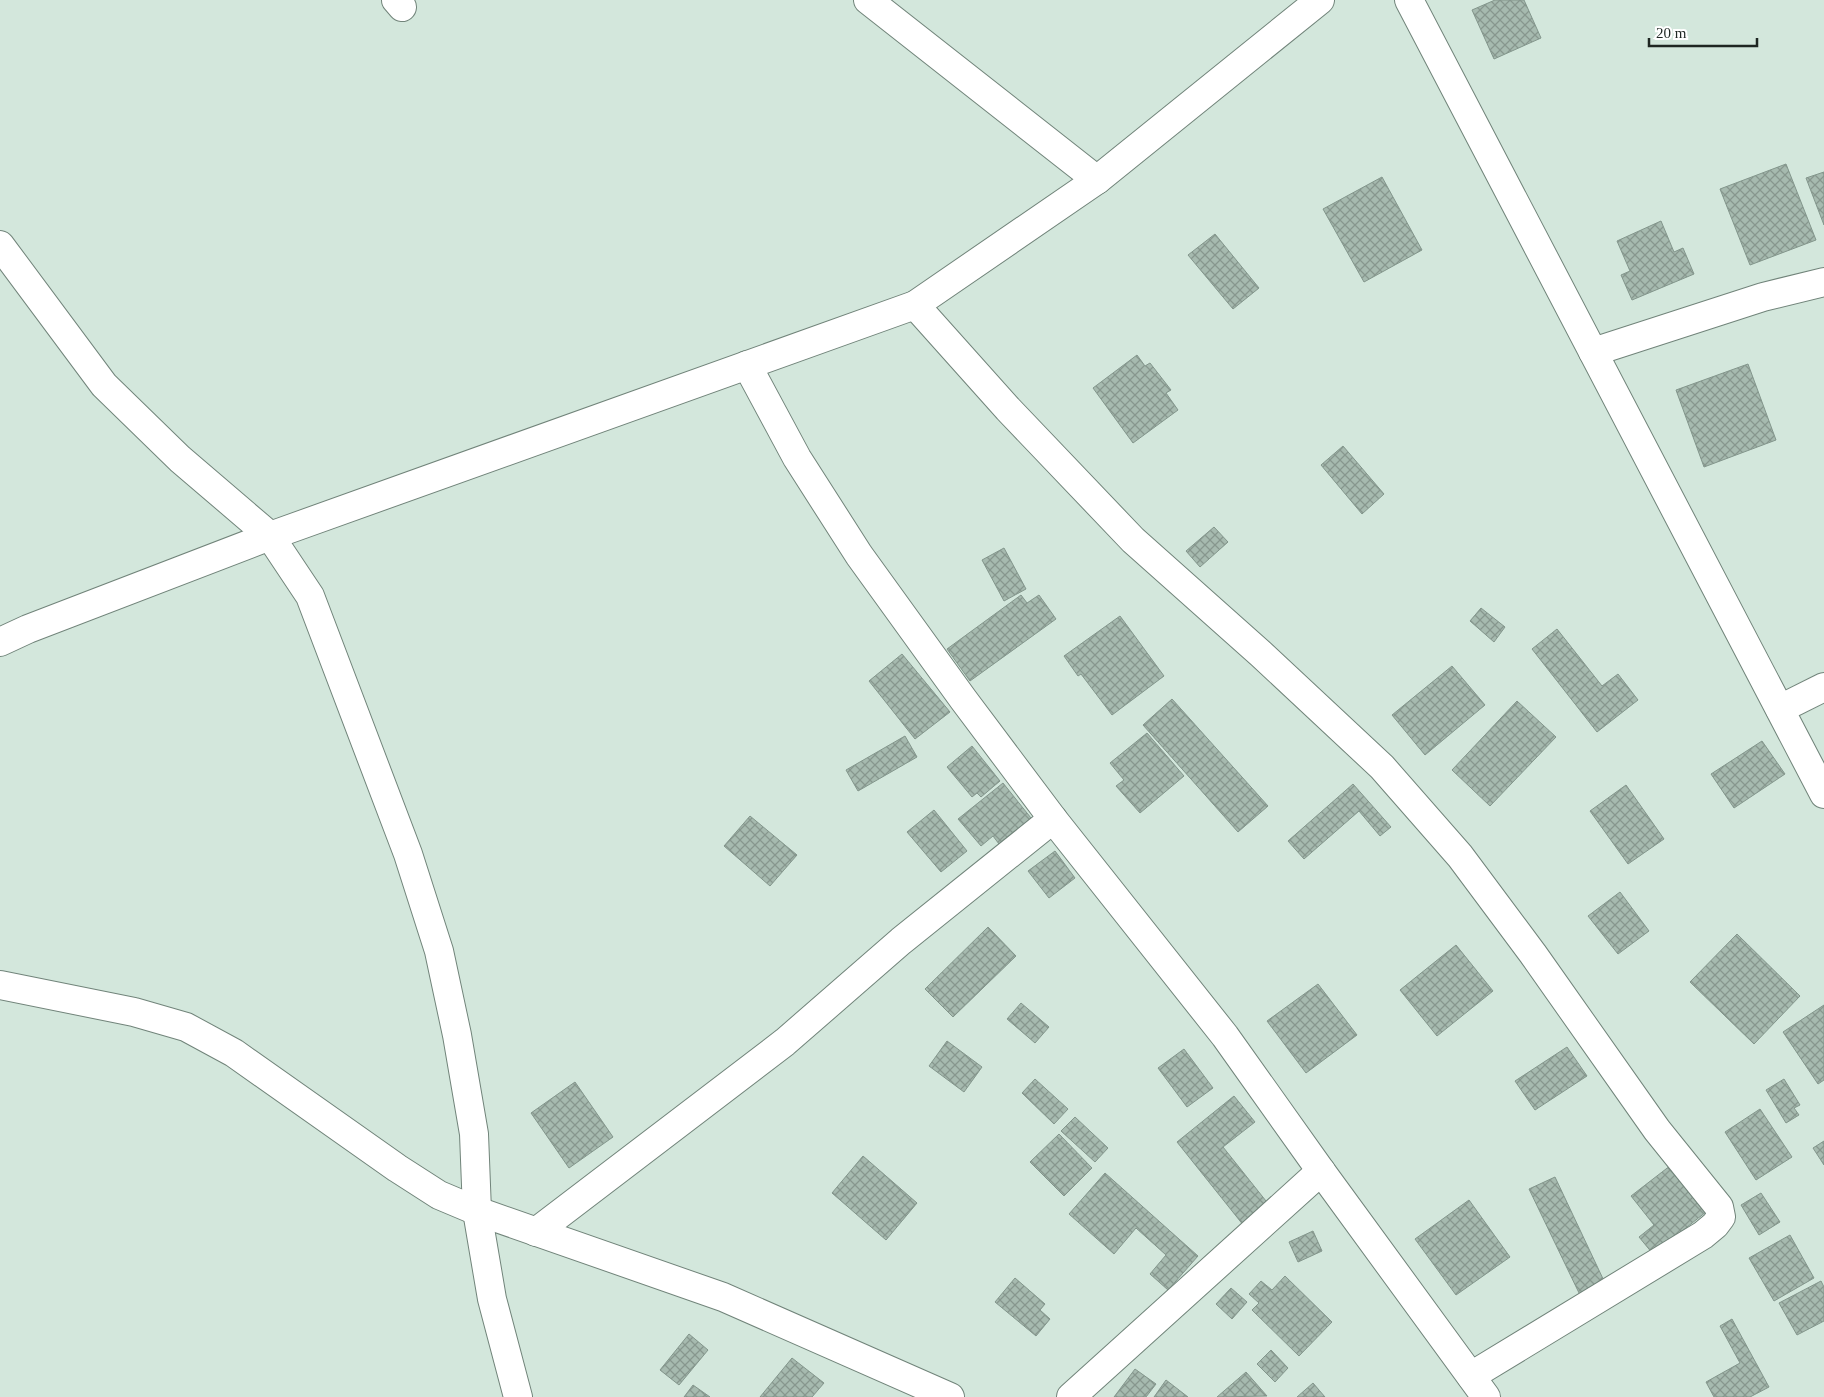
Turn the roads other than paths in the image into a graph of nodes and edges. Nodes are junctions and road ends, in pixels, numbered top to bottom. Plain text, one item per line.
1 (868, 0) edge
2 (1320, 0) edge
3 (1409, 0) edge
4 (1097, 180) junction
5 (0, 245) edge
6 (1824, 282) edge
7 (915, 306) junction
8 (1593, 352) junction
9 (747, 365) junction
10 (270, 536) junction
11 (0, 642) edge
12 (1824, 688) edge
13 (1780, 709) junction
14 (1824, 794) edge
15 (1053, 819) junction
16 (0, 985) edge
17 (1320, 1171) junction
18 (478, 1211) junction
19 (536, 1232) junction
20 (1478, 1386) edge
21 (518, 1397) edge
22 (950, 1397) edge
23 (1071, 1397) edge

1 - 4 street
2 - 4 street
3 - 8 street
4 - 7 street
5 - 10 street
6 - 8 street
7 - 9 street
7 - 20 street
8 - 13 street
9 - 10 street
9 - 15 street
10 - 11 street
10 - 18 street
12 - 13 street
13 - 14 street
15 - 17 street
15 - 19 street
16 - 18 street
17 - 20 street
17 - 23 street
18 - 19 street
18 - 21 street
19 - 22 street

